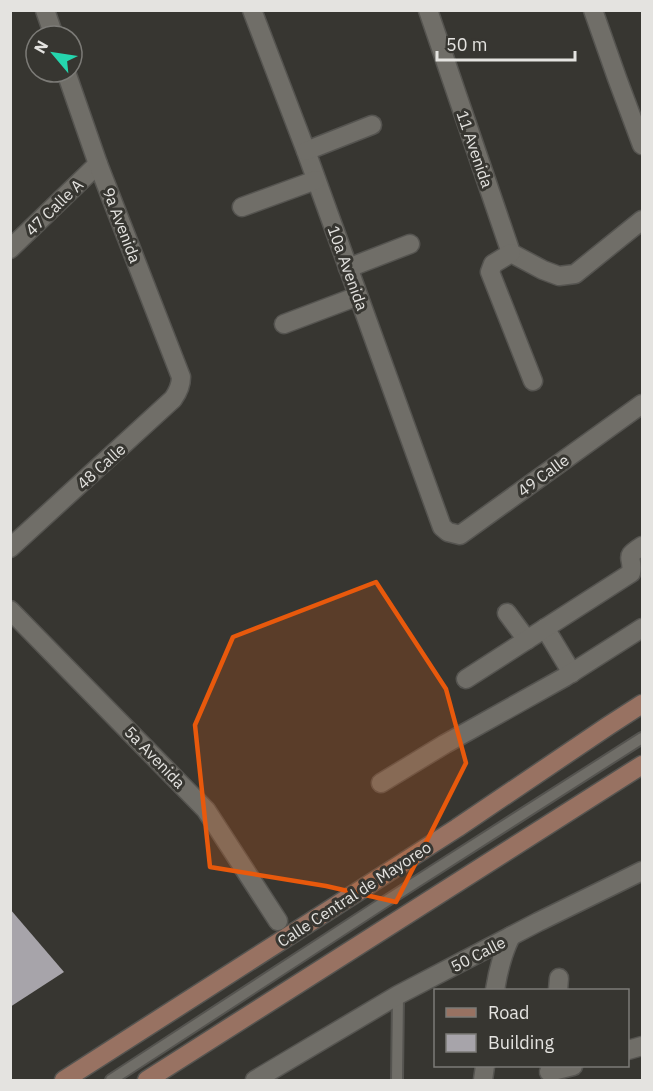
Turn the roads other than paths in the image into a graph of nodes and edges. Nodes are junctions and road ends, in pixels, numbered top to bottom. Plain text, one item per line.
1 (252, 10) edge
2 (428, 10) edge
3 (593, 10) edge
4 (70, 84) edge
5 (372, 125) dead end
6 (642, 145) edge
7 (306, 151) junction
8 (98, 164) junction
9 (316, 180) junction
10 (242, 207) dead end
11 (642, 220) edge
12 (410, 244) dead end
13 (10, 249) edge
14 (511, 253) junction
15 (348, 268) junction
16 (358, 296) junction
17 (284, 324) dead end
18 (181, 377) joint
19 (533, 381) dead end
20 (642, 404) edge
21 (442, 527) joint
22 (642, 546) edge
23 (10, 548) edge
24 (10, 610) edge
25 (507, 613) dead end
26 (545, 628) junction
27 (642, 628) edge
28 (527, 640) junction
29 (572, 673) junction
30 (466, 679) dead end
31 (642, 704) edge
32 (642, 738) edge
33 (642, 765) edge
34 (381, 783) dead end
35 (642, 871) edge
36 (278, 921) dead end
37 (511, 936) junction
38 (495, 989) edge
39 (398, 995) junction
40 (567, 1067) edge
41 (549, 1073) edge
42 (64, 1080) edge
43 (111, 1080) edge
44 (147, 1080) edge
45 (255, 1080) edge
46 (398, 1080) edge

1 - 7 street, 10a Avenida
2 - 14 street, 11 Avenida
3 - 6 street
4 - 8 street, 9a Avenida
5 - 7 street
7 - 9 street, 10a Avenida
8 - 13 street, 47 Calle A
8 - 18 street, 9a Avenida
9 - 10 street
9 - 15 street, 10a Avenida
11 - 14 street
12 - 15 street
14 - 19 street
15 - 16 street, 10a Avenida
16 - 17 street
16 - 21 street, 10a Avenida
18 - 23 street, 48 Calle
20 - 21 street, 49 Calle
22 - 26 street
24 - 36 street, 5a Avenida
25 - 28 street
26 - 28 street
26 - 29 street
27 - 29 street
28 - 30 street
29 - 34 street
31 - 42 main road, Calle Central de Mayoreo
32 - 43 lane
33 - 44 main road
35 - 37 street, 50 Calle
37 - 38 street
37 - 39 street, 50 Calle
39 - 45 street, 50 Calle
39 - 46 lane
40 - 41 street

